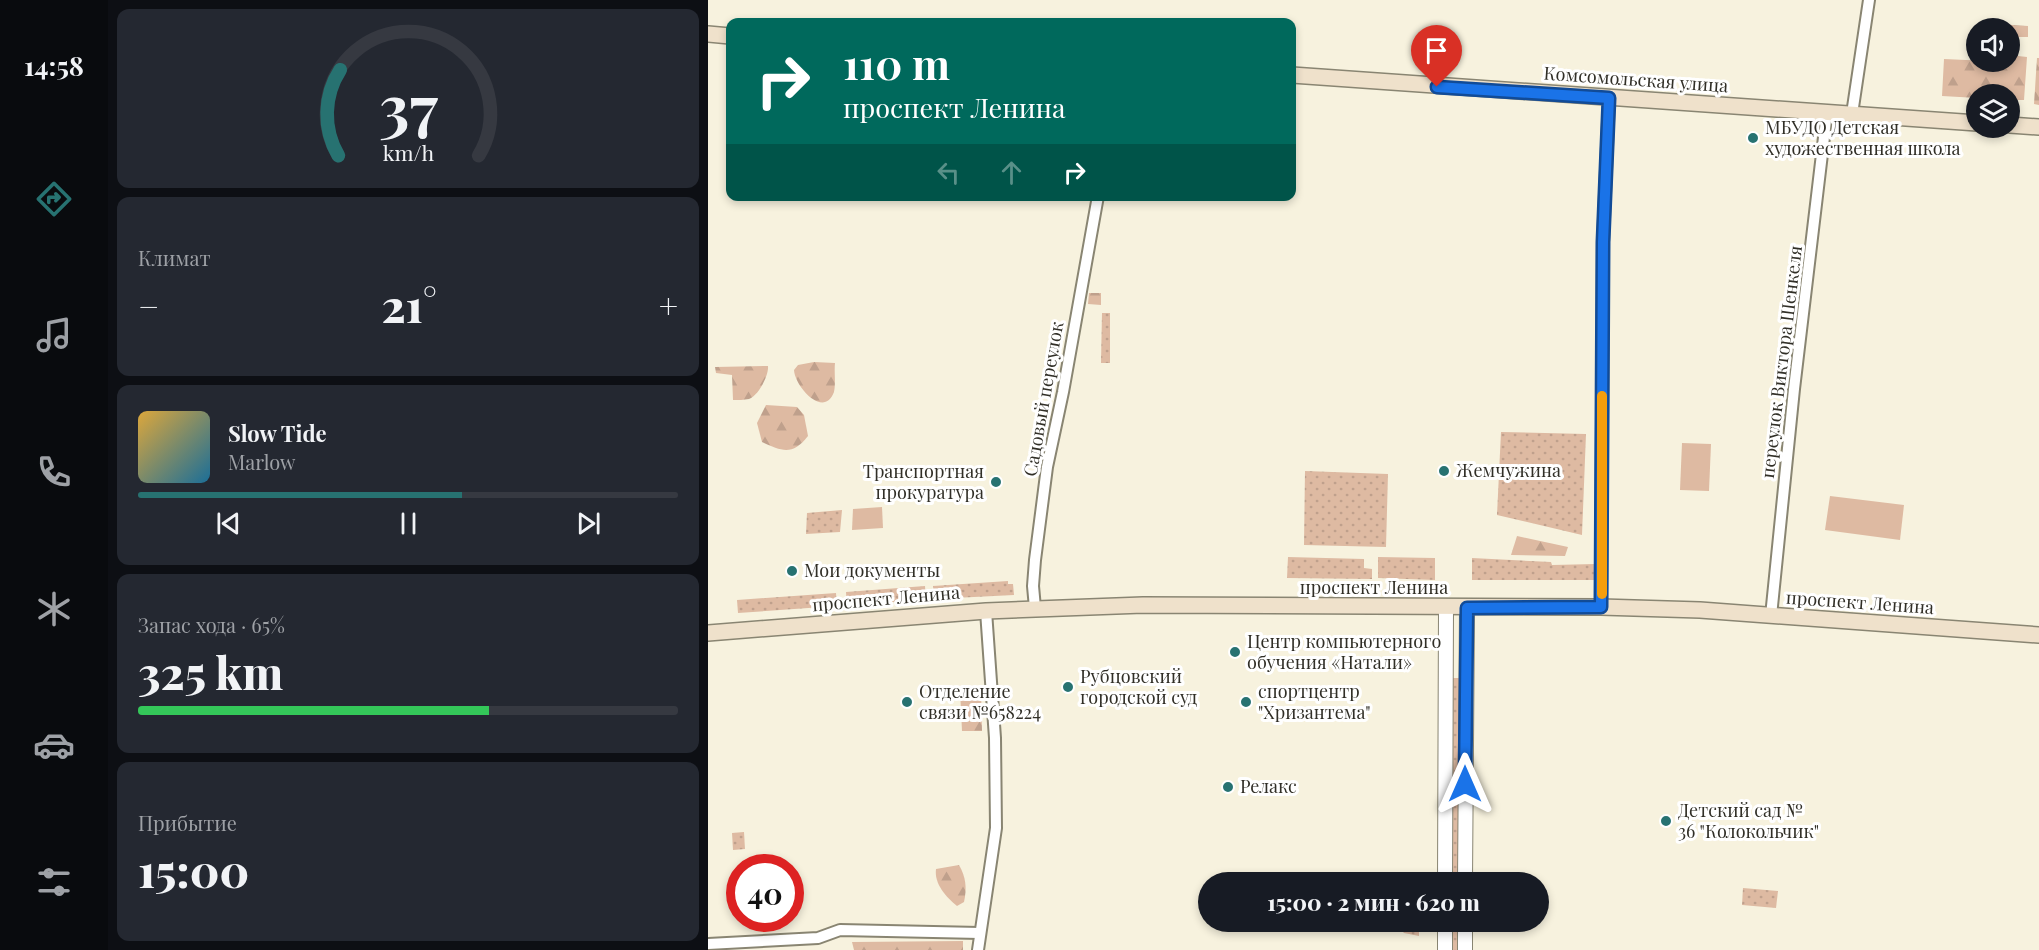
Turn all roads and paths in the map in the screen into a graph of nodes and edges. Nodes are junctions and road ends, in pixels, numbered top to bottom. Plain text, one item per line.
1 (1869, 0) edge
2 (708, 34) edge
3 (726, 36) edge
4 (1296, 75) edge
5 (1609, 98) junction
6 (1827, 112) junction
7 (1852, 114) junction
8 (1966, 122) edge
9 (2020, 126) edge
10 (2039, 127) edge
11 (1097, 201) edge
12 (1601, 607) junction
13 (1035, 608) junction
14 (1446, 608) junction
15 (1467, 608) junction
16 (986, 610) junction
17 (1771, 616) junction
18 (708, 633) edge
19 (2039, 635) edge
20 (1445, 872) edge
21 (1465, 872) edge
22 (1445, 932) edge
23 (1465, 932) edge
24 (980, 933) junction
25 (708, 944) edge
26 (978, 950) edge
27 (1445, 950) edge
28 (1466, 950) edge

1 - 7 street
2 - 3 main road
4 - 5 main road, Комсомольская улица
5 - 6 main road, Комсомольская улица
5 - 12 street
6 - 7 main road, Комсомольская улица
6 - 17 street, переулок Виктора Шенкеля
7 - 8 main road, Комсомольская улица
9 - 10 main road
11 - 13 street, Садовый переулок
12 - 15 main road, проспект Ленина
12 - 17 main road, проспект Ленина
13 - 14 main road, проспект Ленина
13 - 16 main road, проспект Ленина
14 - 15 main road, проспект Ленина
14 - 20 street
15 - 21 street
16 - 18 main road, проспект Ленина
16 - 24 street
17 - 19 main road, проспект Ленина
22 - 27 street
23 - 28 street
24 - 25 street
24 - 26 street

